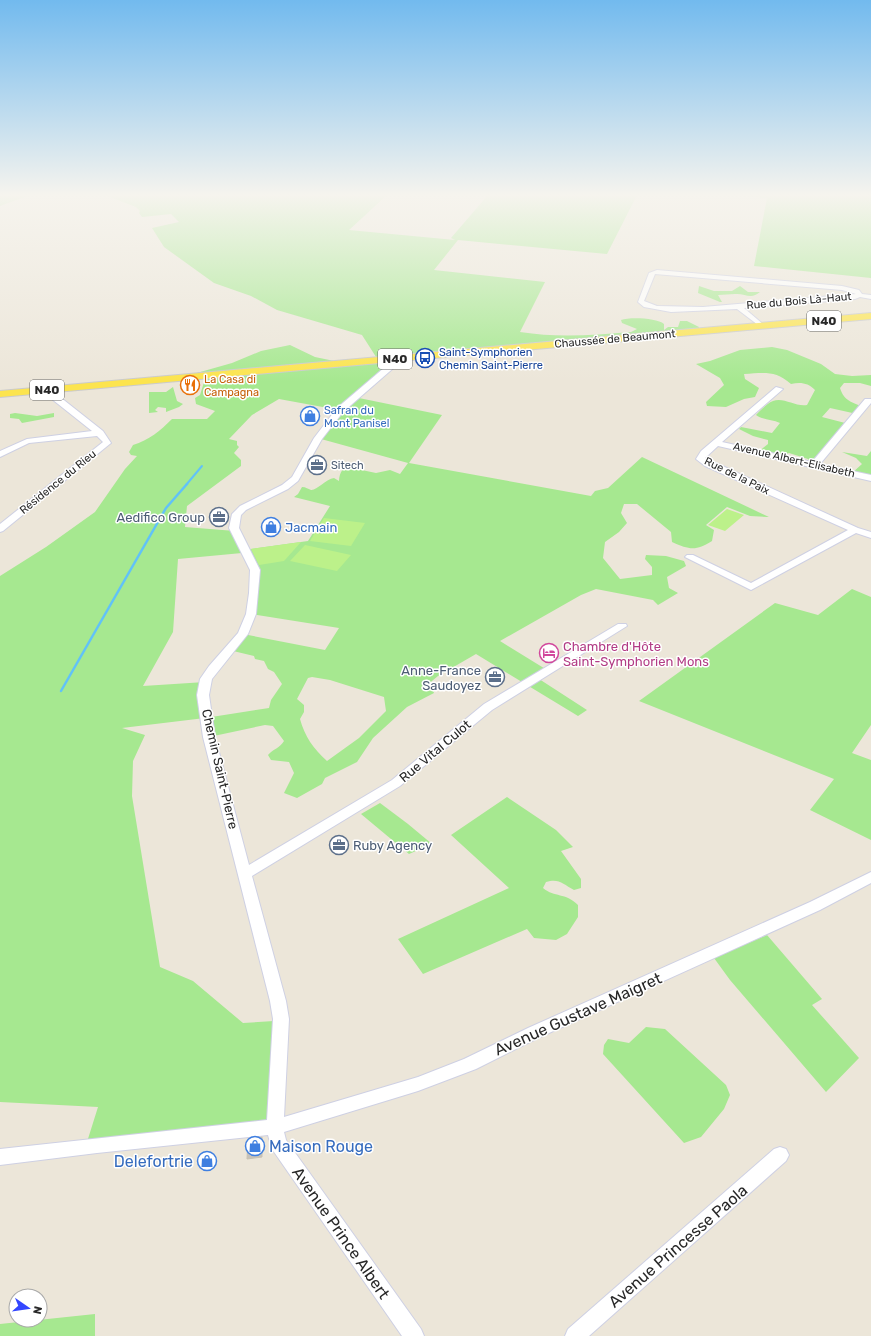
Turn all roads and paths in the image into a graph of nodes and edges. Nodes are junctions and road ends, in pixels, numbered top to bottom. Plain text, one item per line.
1 (860, 296) junction
2 (871, 297) edge
3 (738, 307) junction
4 (871, 316) edge
5 (762, 326) junction
6 (401, 358) junction
7 (56, 389) junction
8 (780, 390) dead end
9 (0, 394) edge
10 (868, 401) dead end
11 (100, 433) junction
12 (717, 443) junction
13 (0, 454) edge
14 (814, 464) junction
15 (871, 478) edge
16 (0, 529) edge
17 (856, 530) junction
18 (871, 535) edge
19 (690, 557) dead end
20 (622, 626) dead end
21 (246, 873) junction
22 (871, 877) edge
23 (275, 1127) junction
24 (780, 1155) dead end
25 (0, 1157) edge
26 (414, 1336) edge
27 (575, 1336) edge

1 - 2 street, Rue du Bois Là-Haut
1 - 3 street, Rue du Bois Là-Haut
1 - 3 street, Rue du Bois Là-Haut
3 - 5 street, Rue du Bois Là-Haut
4 - 5 main road, Chaussée de Beaumont / N40
5 - 6 main road, Chaussée de Beaumont / N40
6 - 7 main road, Chaussée de Beaumont / N40
6 - 21 street, Chemin Saint-Pierre
7 - 9 main road, Chaussée de Beaumont / N40
7 - 11 street, Résidence du Rieu
8 - 12 street, Rue de la Paix
10 - 14 street
11 - 13 street, Résidence du Rieu
11 - 16 street, Résidence du Rieu
12 - 14 street, Avenue Albert-Elisabeth
12 - 17 street, Rue de la Paix
14 - 15 street, Avenue Albert-Elisabeth
17 - 18 street, Rue de la Paix
17 - 19 street
20 - 21 street, Rue Vital Culot
21 - 23 street, Chemin Saint-Pierre
22 - 23 street, Avenue Gustave Maigret
23 - 25 street, Avenue Gustave Maigret
23 - 26 street, Avenue Prince Albert
24 - 27 street, Avenue Princesse Paola

